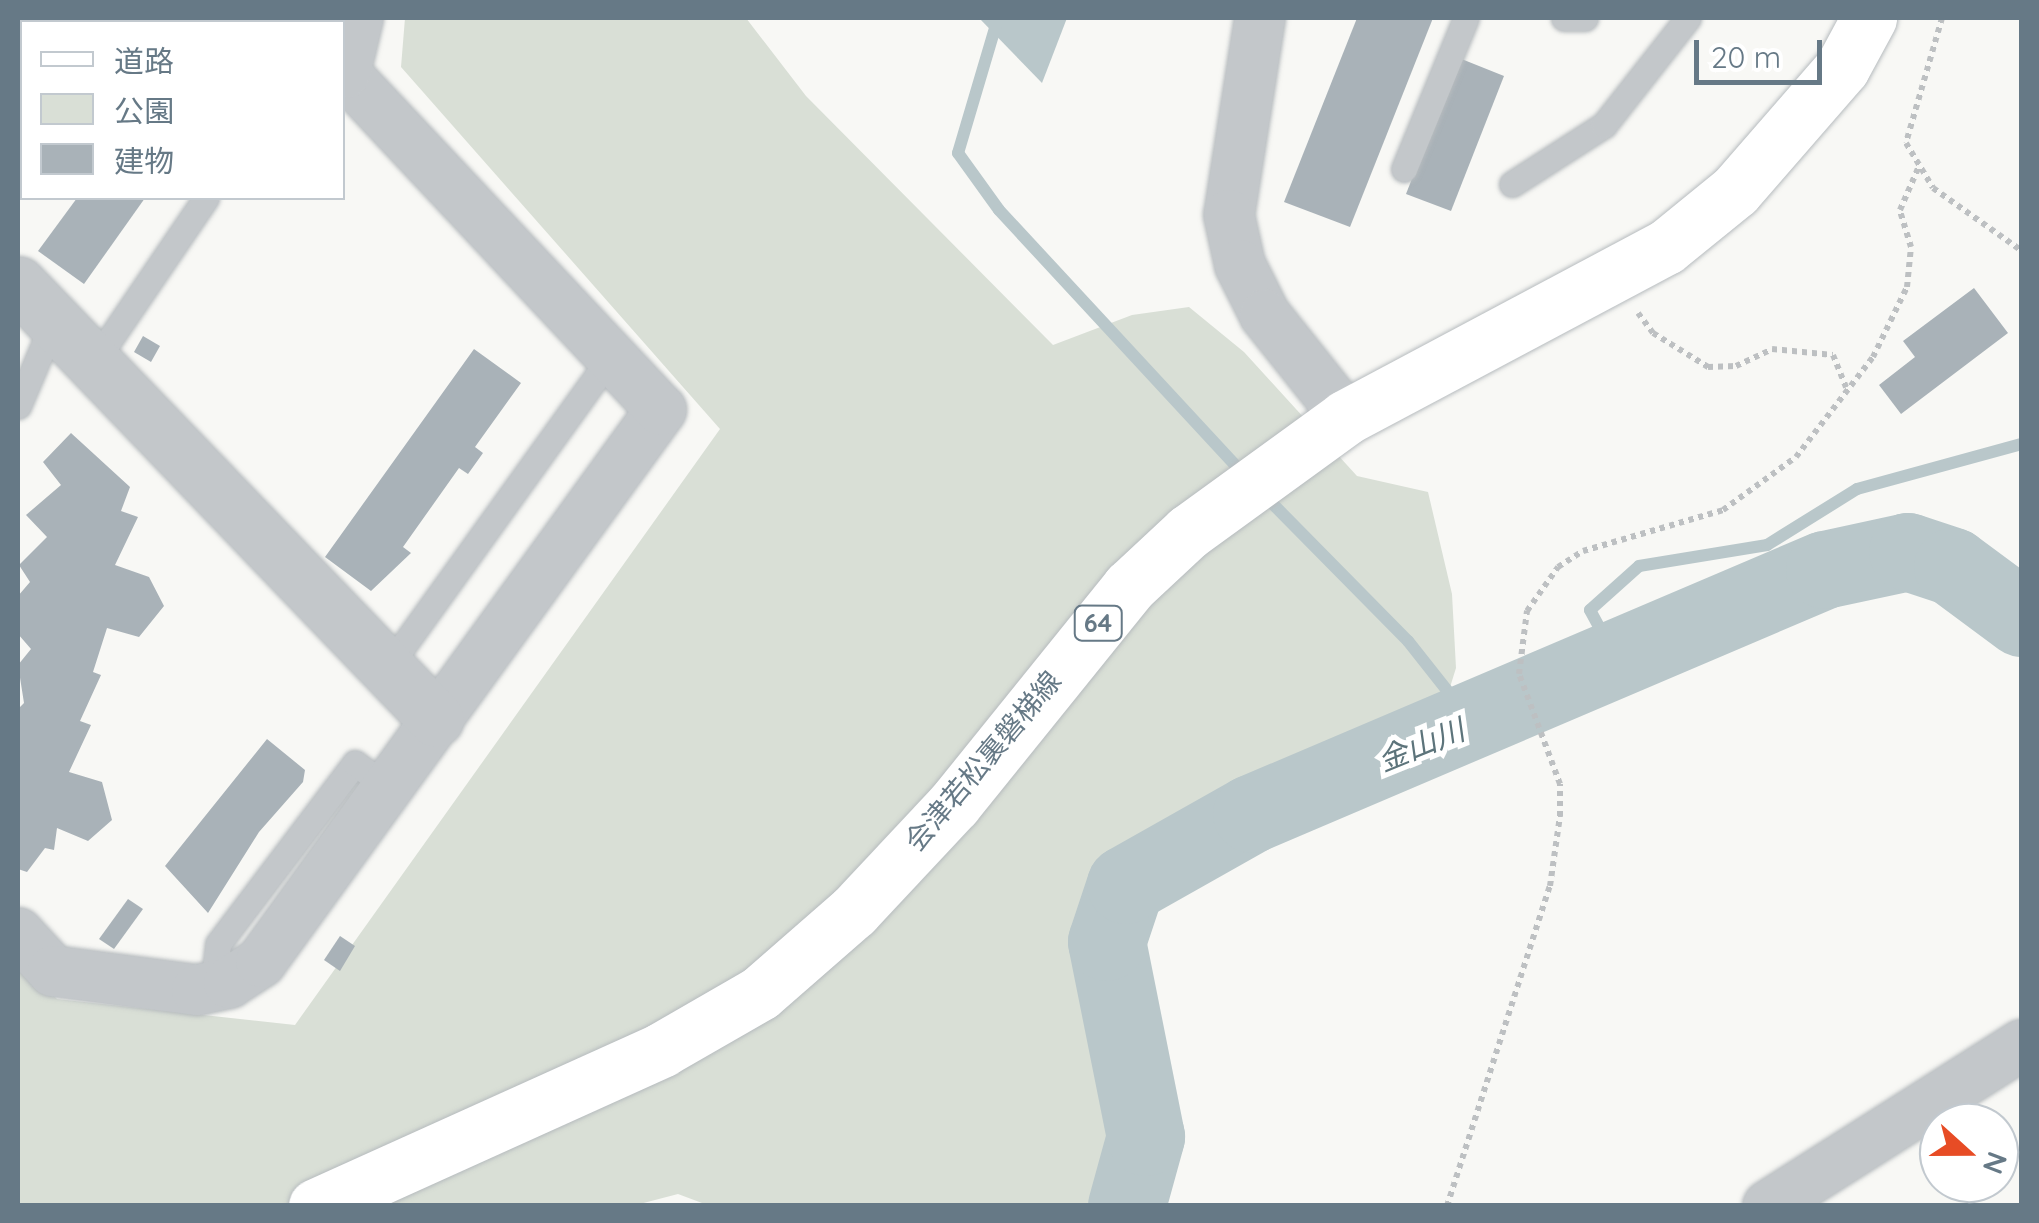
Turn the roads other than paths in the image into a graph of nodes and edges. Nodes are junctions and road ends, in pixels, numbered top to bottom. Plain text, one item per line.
1 (358, 18) edge
2 (1260, 18) edge
3 (1466, 18) edge
4 (1564, 18) edge
5 (1584, 18) edge
6 (1688, 18) edge
7 (1869, 18) edge
8 (1404, 169) dead end
9 (1512, 184) dead end
10 (205, 200) edge
11 (35, 304) edge
12 (611, 357) junction
13 (93, 364) junction
14 (18, 406) edge
15 (1346, 417) junction
16 (388, 667) junction
17 (436, 719) junction
18 (18, 933) edge
19 (2022, 1045) edge
20 (316, 1206) edge
21 (1768, 1206) edge

1 - 12 street
2 - 15 street
3 - 8 lane
4 - 5 lane
6 - 9 lane
7 - 15 main road, 会津若松裏磐梯線 / 64
10 - 13 lane
11 - 13 street
11 - 14 lane
12 - 16 lane
12 - 17 street
13 - 16 street
15 - 20 main road, 会津若松裏磐梯線 / 64
16 - 17 street
17 - 18 street
19 - 21 street

